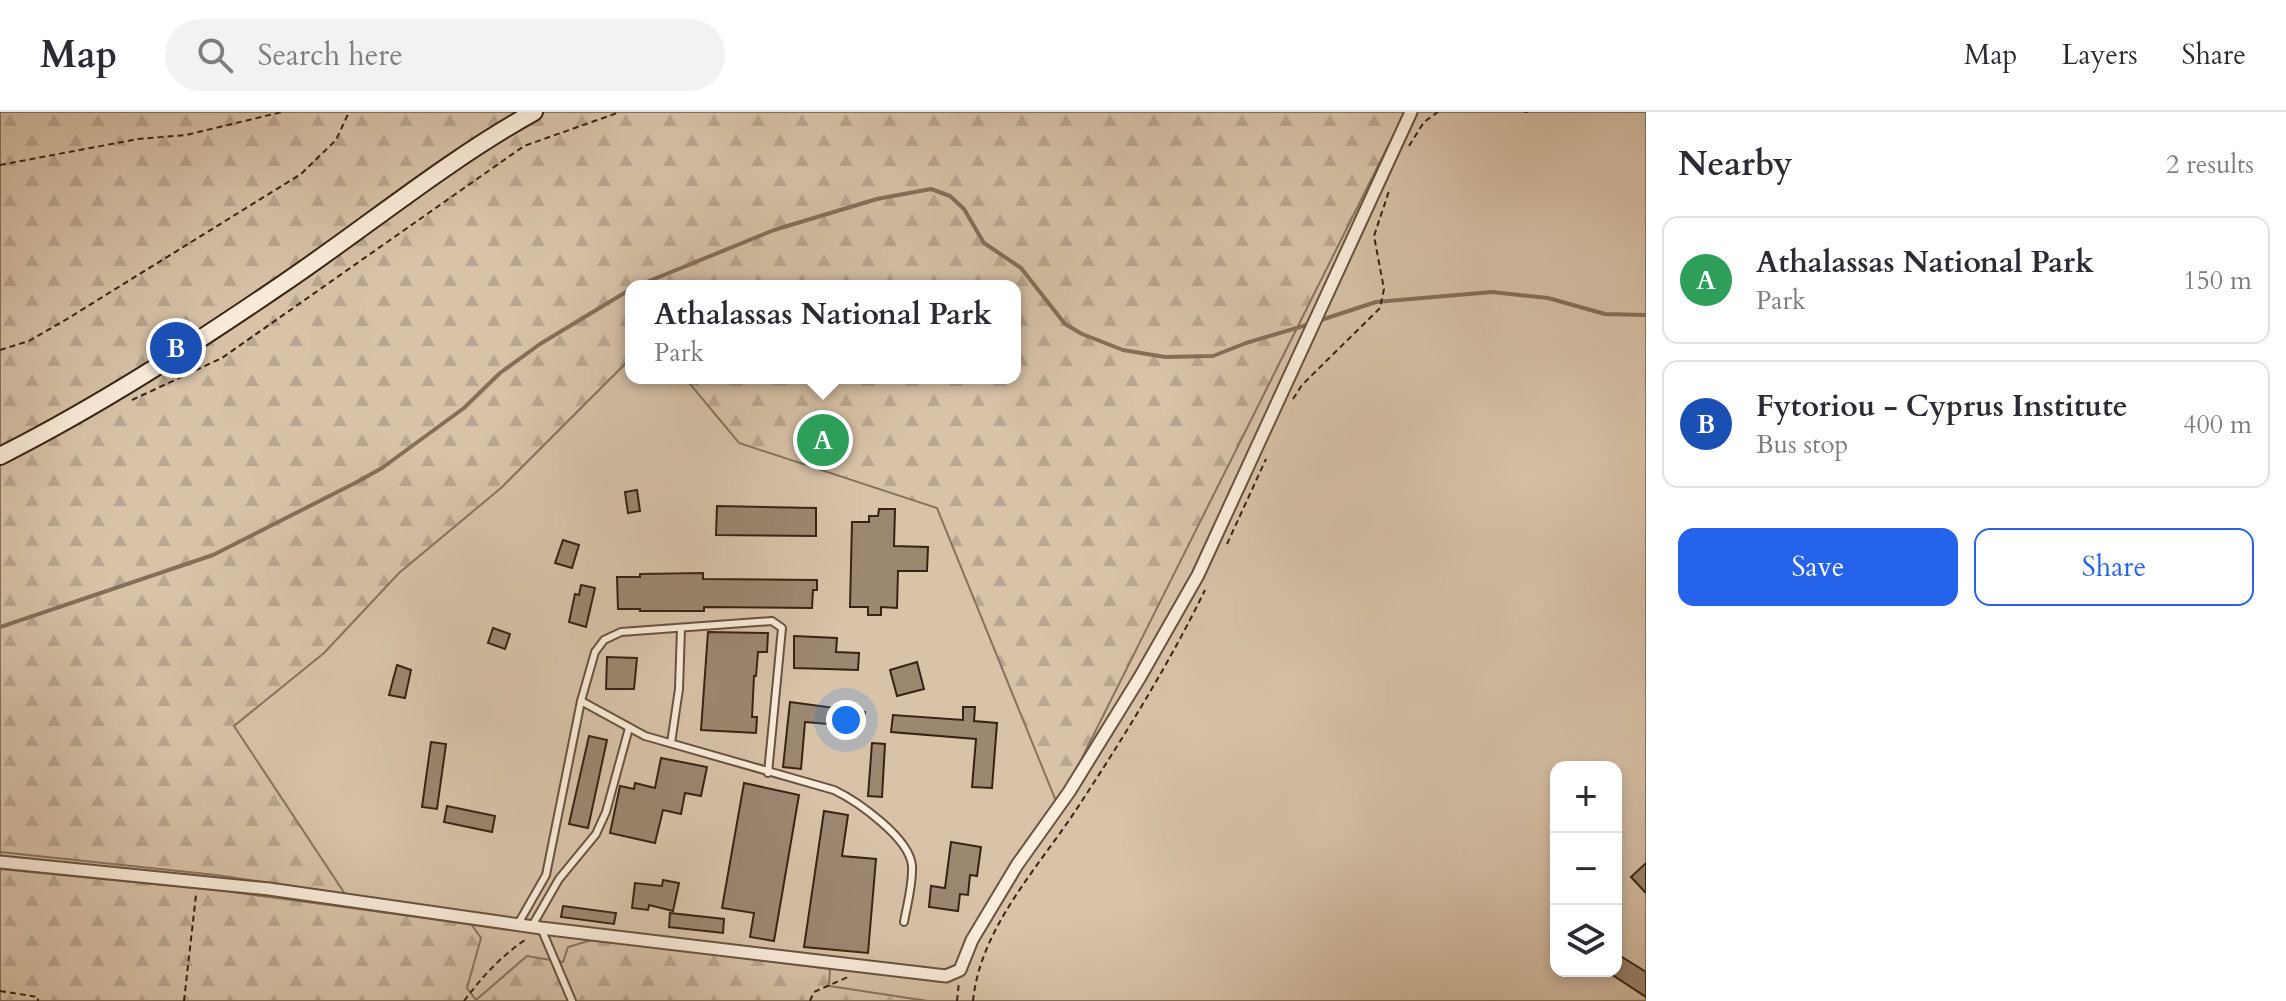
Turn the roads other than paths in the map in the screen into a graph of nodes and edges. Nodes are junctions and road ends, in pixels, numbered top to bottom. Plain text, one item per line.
1 (534, 112) edge
2 (1411, 112) edge
3 (0, 456) edge
4 (681, 628) junction
5 (581, 701) junction
6 (629, 728) junction
7 (671, 743) junction
8 (768, 773) junction
9 (0, 862) edge
10 (546, 875) junction
11 (559, 879) junction
12 (904, 922) dead end
13 (518, 924) junction
14 (536, 928) junction
15 (572, 1001) edge

1 - 3 main road
2 - 14 street
4 - 5 lane
4 - 7 lane
4 - 8 lane
5 - 6 lane
5 - 10 lane
6 - 7 lane
6 - 11 lane
7 - 8 lane
8 - 12 lane
9 - 13 street
10 - 11 lane
10 - 13 lane
11 - 14 lane
13 - 14 street
14 - 15 lane

